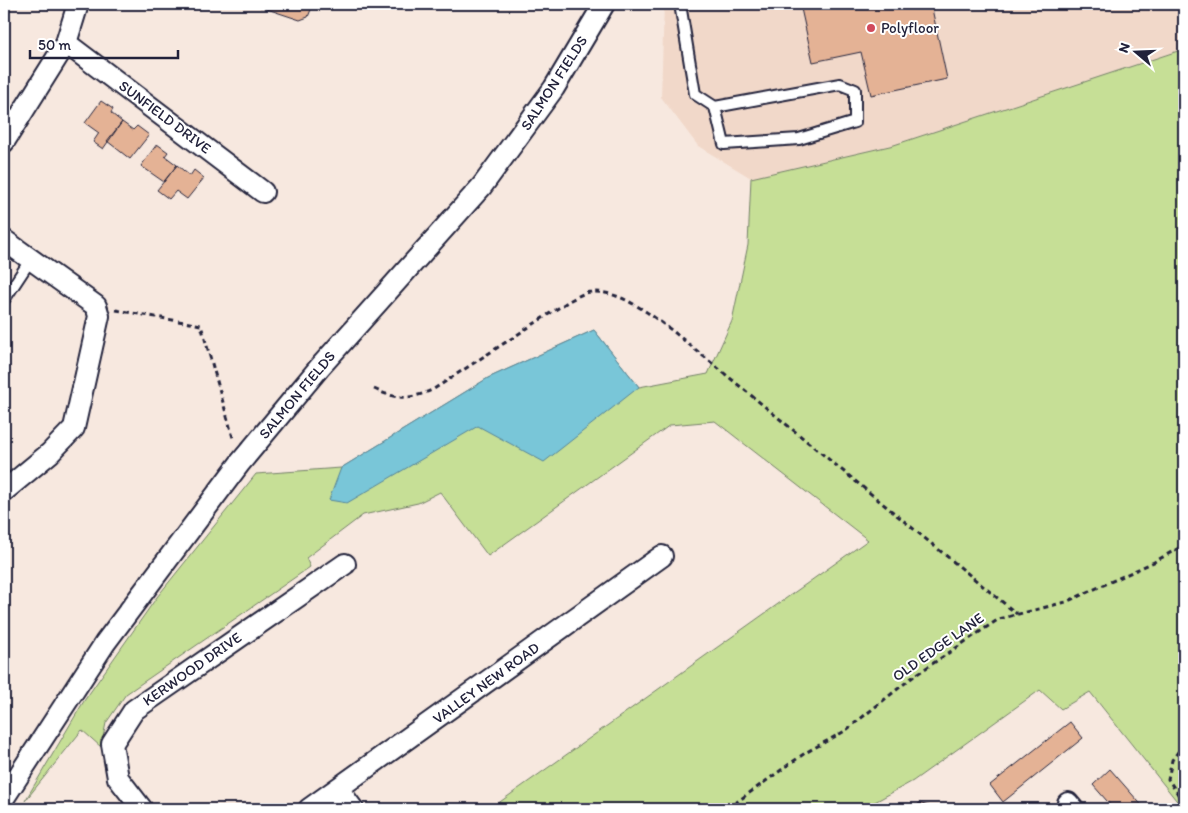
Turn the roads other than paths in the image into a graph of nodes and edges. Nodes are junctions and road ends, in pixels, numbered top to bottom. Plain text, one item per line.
1 (78, 4) edge
2 (604, 4) edge
3 (680, 4) edge
4 (66, 42) junction
5 (715, 107) junction
6 (4, 142) edge
7 (263, 192) dead end
8 (4, 240) edge
9 (31, 259) junction
10 (4, 300) edge
11 (4, 491) edge
12 (662, 556) dead end
13 (345, 564) dead end
14 (338, 788) junction
15 (4, 798) edge
16 (142, 809) edge
17 (309, 809) edge
18 (353, 809) edge

1 - 4 street
2 - 15 street, SALMON FIELDS
3 - 5 lane
4 - 6 street
4 - 7 street, SUNFIELD DRIVE
5 - 5 lane
8 - 9 street
9 - 10 lane
9 - 11 street
12 - 14 street, VALLEY NEW ROAD
13 - 16 street, KERWOOD DRIVE
14 - 17 street, VALLEY NEW ROAD
14 - 18 street

